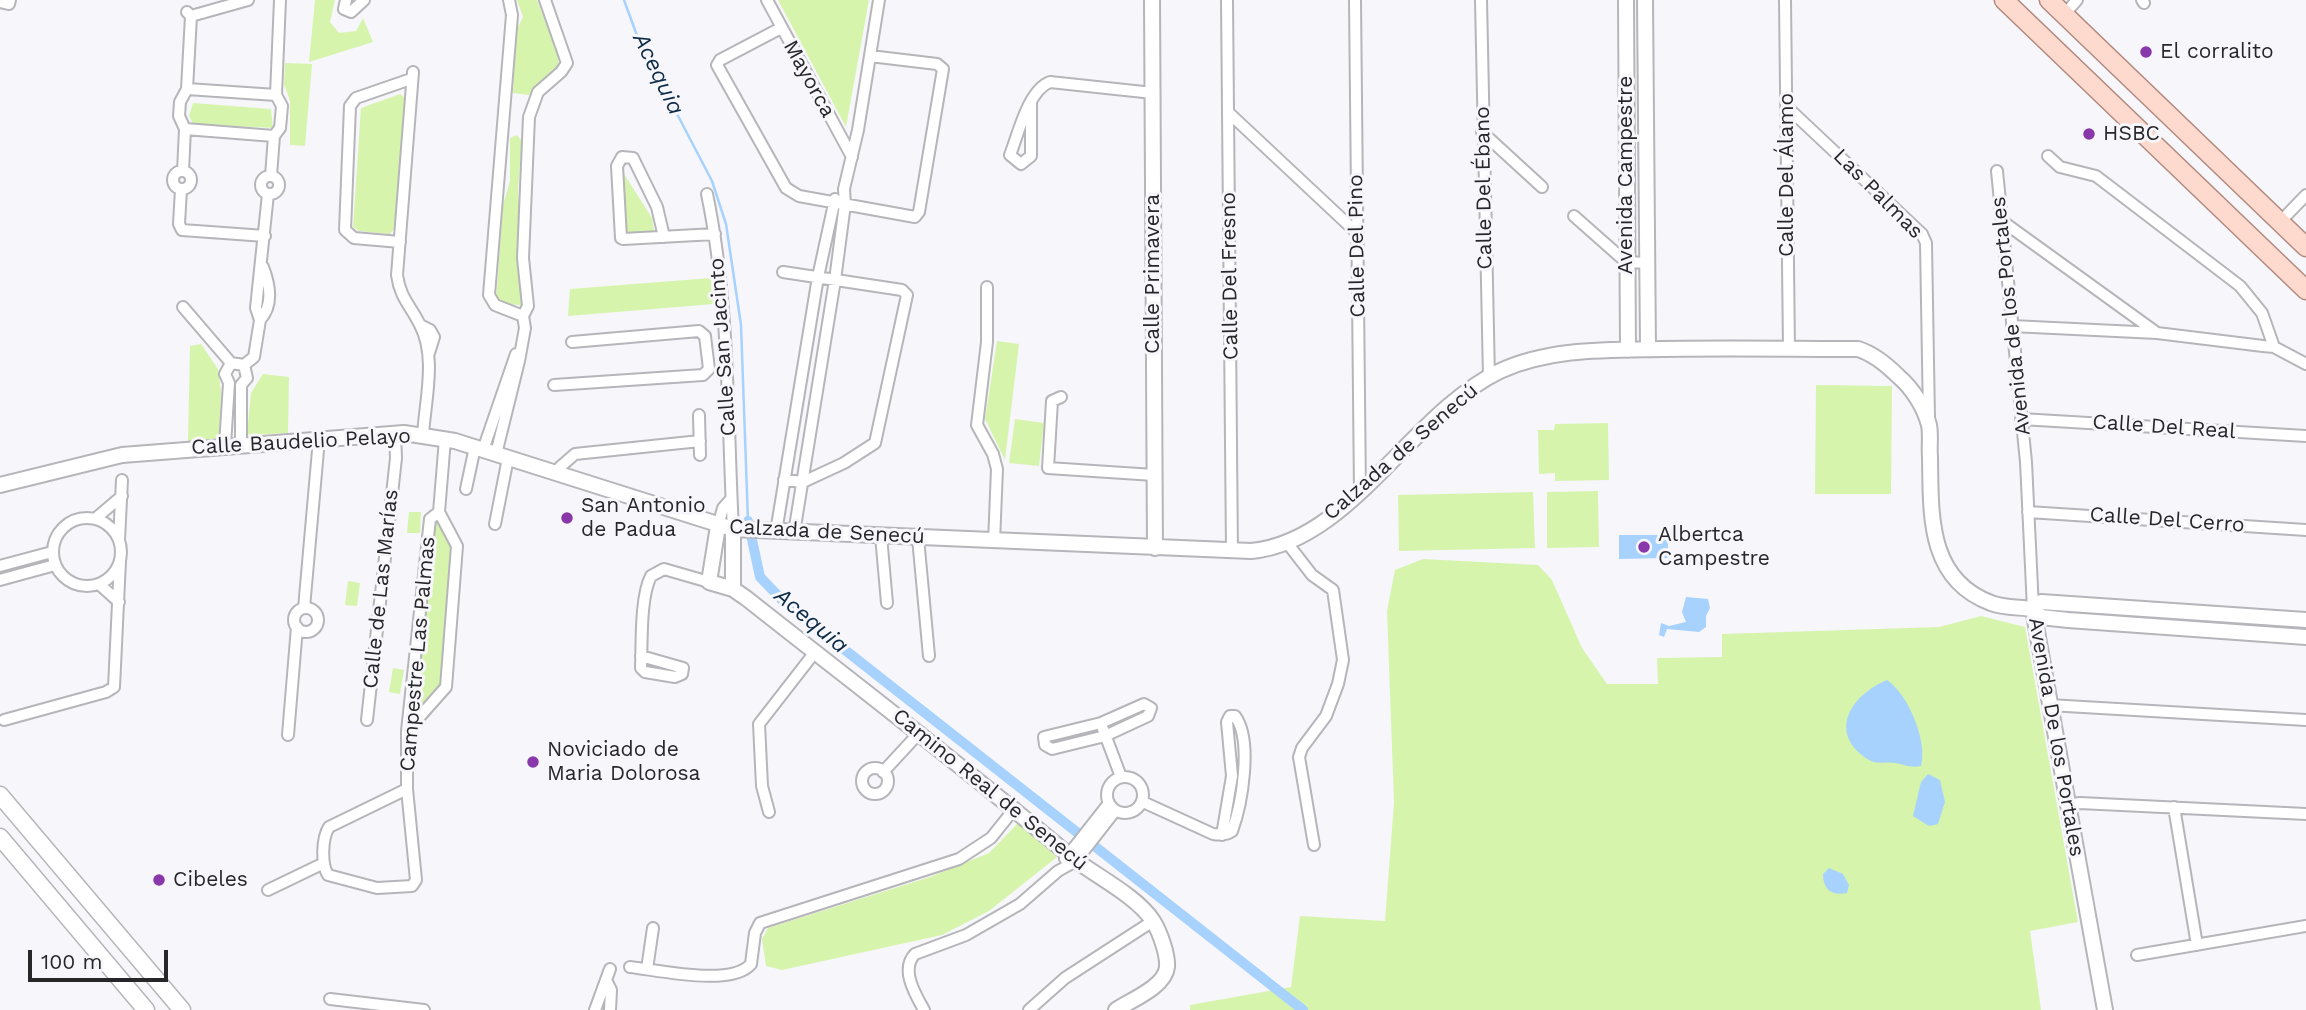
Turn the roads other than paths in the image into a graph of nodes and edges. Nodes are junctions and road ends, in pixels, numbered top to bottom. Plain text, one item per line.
1 (248, 0) edge
2 (280, 0) edge
3 (346, 0) edge
4 (364, 0) edge
5 (509, 0) edge
6 (545, 0) edge
7 (767, 0) edge
8 (879, 0) edge
9 (1152, 0) edge
10 (1227, 0) edge
11 (1355, 0) edge
12 (1481, 0) edge
13 (1626, 0) edge
14 (1645, 0) edge
15 (1785, 0) edge
16 (2049, 0) edge
17 (2077, 0) edge
18 (2006, 2) edge
19 (2063, 16) junction
20 (781, 28) junction
21 (2089, 42) junction
22 (870, 56) junction
23 (2061, 56) junction
24 (1626, 62) junction
25 (1646, 62) junction
26 (187, 89) junction
27 (1153, 93) junction
28 (276, 95) junction
29 (1031, 103) junction
30 (1787, 107) junction
31 (1228, 113) junction
32 (506, 115) junction
33 (529, 117) junction
34 (186, 129) junction
35 (1482, 132) junction
36 (274, 136) junction
37 (2048, 156) dead end
38 (852, 157) junction
39 (1997, 171) dead end
40 (1542, 187) dead end
41 (844, 189) junction
42 (707, 194) dead end
43 (2306, 195) edge
44 (832, 202) junction
45 (845, 204) junction
46 (1574, 216) dead end
47 (1626, 221) junction
48 (2002, 221) junction
49 (2280, 222) junction
50 (1648, 223) junction
51 (1356, 232) junction
52 (715, 234) junction
53 (265, 236) junction
54 (664, 237) junction
55 (400, 242) junction
56 (2306, 247) edge
57 (1626, 262) junction
58 (1649, 263) junction
59 (783, 272) dead end
60 (818, 278) junction
61 (835, 280) junction
62 (987, 287) dead end
63 (2306, 290) edge
64 (183, 307) dead end
65 (523, 316) junction
66 (2012, 326) junction
67 (2157, 333) junction
68 (572, 342) dead end
69 (2274, 347) junction
70 (1648, 349) junction
71 (1789, 349) junction
72 (1628, 350) junction
73 (727, 356) junction
74 (707, 357) junction
75 (230, 363) junction
76 (2306, 364) edge
77 (244, 365) junction
78 (1489, 377) junction
79 (229, 383) junction
80 (241, 384) junction
81 (554, 385) dead end
82 (1062, 397) dead end
83 (699, 415) dead end
84 (2021, 419) junction
85 (1929, 426) junction
86 (400, 433) junction
87 (423, 435) junction
88 (2306, 436) edge
89 (319, 439) junction
90 (445, 439) junction
91 (700, 441) junction
92 (241, 444) junction
93 (225, 445) junction
94 (490, 452) junction
95 (700, 455) dead end
96 (2026, 462) joint
97 (559, 471) junction
98 (1154, 475) junction
99 (122, 480) dead end
100 (784, 480) junction
101 (803, 482) junction
102 (0, 485) edge
103 (466, 489) dead end
104 (1360, 493) junction
105 (122, 496) junction
106 (730, 500) junction
107 (439, 512) junction
108 (2028, 512) junction
109 (96, 518) junction
110 (495, 524) dead end
111 (718, 526) junction
112 (733, 529) junction
113 (2306, 530) edge
114 (776, 532) junction
115 (794, 533) junction
116 (881, 536) junction
117 (918, 538) junction
118 (119, 540) junction
119 (994, 542) junction
120 (1288, 544) junction
121 (1155, 548) junction
122 (52, 552) junction
123 (1233, 552) junction
124 (120, 561) junction
125 (55, 565) junction
126 (0, 566) edge
127 (0, 580) edge
128 (709, 582) junction
129 (99, 584) junction
130 (733, 589) junction
131 (119, 603) junction
132 (887, 603) dead end
133 (304, 608) junction
134 (2033, 609) junction
135 (2306, 620) edge
136 (318, 622) junction
137 (332, 623) dead end
138 (297, 627) junction
139 (2306, 637) edge
140 (814, 652) junction
141 (641, 656) dead end
142 (929, 656) dead end
143 (2049, 705) junction
144 (4, 720) dead end
145 (367, 720) dead end
146 (2306, 720) edge
147 (1101, 723) junction
148 (407, 731) junction
149 (920, 732) junction
150 (288, 735) dead end
151 (1105, 736) junction
152 (883, 772) dead end
153 (1121, 777) junction
154 (1238, 777) dead end
155 (407, 789) junction
156 (0, 795) edge
157 (1143, 802) junction
158 (2066, 805) junction
159 (1112, 807) junction
160 (2174, 807) junction
161 (1015, 808) junction
162 (769, 812) dead end
163 (2306, 814) edge
164 (0, 837) edge
165 (1314, 845) dead end
166 (1076, 852) junction
167 (324, 863) junction
168 (268, 890) dead end
169 (1153, 921) junction
170 (2306, 926) edge
171 (653, 928) dead end
172 (2197, 945) junction
173 (2137, 956) dead end
174 (630, 967) dead end
175 (610, 969) dead end
176 (648, 969) junction
177 (607, 982) junction
178 (146, 1010) edge
179 (182, 1010) edge
180 (349, 1010) edge
181 (424, 1010) edge
182 (595, 1010) edge
183 (610, 1010) edge
184 (924, 1010) edge
185 (1029, 1010) edge
186 (1116, 1010) edge
187 (2105, 1010) edge

1 - 26 street
2 - 28 street
3 - 4 street
5 - 32 street
6 - 33 street
7 - 20 street, Mayorca
8 - 22 street
9 - 27 street, Calle Primavera
10 - 31 street, Calle Del Fresno
11 - 51 street, Calle Del Pino
12 - 35 street, Calle Del Ébano
13 - 24 street, Avenida Campestre
14 - 25 street, Avenida Campestre
15 - 30 street, Calle Del Álamo
16 - 19 main road
17 - 19 street
18 - 19 main road
18 - 23 main road
19 - 21 main road
20 - 38 street, Mayorca
20 - 44 street
21 - 23 main road
21 - 49 main road
22 - 38 street
22 - 45 street
23 - 63 main road
24 - 25 street
24 - 47 street, Avenida Campestre
25 - 50 street, Avenida Campestre
26 - 28 street
26 - 34 street
27 - 29 street
27 - 98 street, Calle Primavera
28 - 36 street
29 - 29 street
30 - 71 street, Calle Del Álamo
30 - 85 street, Las Palmas
31 - 51 street
31 - 123 street, Calle Del Fresno
32 - 33 street
32 - 65 street
33 - 65 street
34 - 36 street
34 - 53 street
35 - 40 street
35 - 78 street, Calle Del Ébano
36 - 53 street
37 - 69 street
38 - 41 street
39 - 48 street, Avenida de los Portales
41 - 44 street
41 - 45 street
42 - 52 street, Calle San Jacinto
43 - 49 street
44 - 45 street
44 - 60 street
45 - 61 street
46 - 57 street
47 - 50 street
47 - 57 street, Avenida Campestre
48 - 66 street, Avenida de los Portales
48 - 67 street
49 - 56 main road
50 - 58 street, Avenida Campestre
51 - 104 street, Calle Del Pino
52 - 54 street
52 - 73 street, Calle San Jacinto
53 - 77 street
54 - 54 street
55 - 55 street
55 - 87 street
57 - 58 street
57 - 72 street, Avenida Campestre
58 - 70 street, Avenida Campestre
59 - 60 street
60 - 61 street
60 - 100 street
61 - 101 street
61 - 101 street
62 - 119 street
64 - 75 street
65 - 94 street
66 - 67 street
66 - 84 street, Avenida de los Portales
67 - 69 street
68 - 74 street
69 - 76 street
70 - 71 street, Calzada de Senecú
70 - 72 street, Calzada de Senecú
71 - 85 street, Calzada de Senecú
72 - 78 street, Calzada de Senecú
73 - 74 street
73 - 106 street, Calle San Jacinto
74 - 81 street
75 - 77 street
75 - 79 street
77 - 80 street
78 - 104 street, Calzada de Senecú
79 - 80 street
79 - 93 street
80 - 92 street
82 - 98 street
83 - 91 street
84 - 88 street, Calle Del Real
84 - 96 street, Avenida de los Portales
85 - 134 street, Calzada de Senecú
86 - 87 street, Calle Baudelio Pelayo
86 - 89 street, Calle Baudelio Pelayo
86 - 145 street, Calle de Las Marías
87 - 90 street, Calle Baudelio Pelayo
89 - 92 street, Calle Baudelio Pelayo
89 - 133 street
90 - 94 street, Calle Baudelio Pelayo
90 - 107 street, Campestre Las Palmas
91 - 95 street
91 - 97 street
92 - 93 street, Calle Baudelio Pelayo
93 - 102 street, Calle Baudelio Pelayo
94 - 97 street, Calle Baudelio Pelayo
94 - 103 street
94 - 110 street
96 - 108 street, Avenida De los Portales
97 - 111 street, Calle Baudelio Pelayo
98 - 121 street, Calle Primavera
99 - 105 street
100 - 101 street
100 - 114 street
101 - 115 street
104 - 120 street, Calzada de Senecú
105 - 109 street
105 - 118 street
106 - 111 street, Calle San Jacinto
106 - 112 street, Calle San Jacinto
107 - 148 street, Campestre Las Palmas
107 - 148 street
108 - 113 street, Calle Del Cerro
108 - 134 street, Avenida De los Portales
109 - 118 street
109 - 122 street
111 - 112 street, Calzada de Senecú
111 - 128 street
112 - 114 street, Calzada de Senecú
112 - 130 street
114 - 115 street, Calzada de Senecú
115 - 116 street, Calzada de Senecú
116 - 117 street, Calzada de Senecú
116 - 132 street
117 - 119 street, Calzada de Senecú
117 - 142 street
118 - 124 street
119 - 121 street, Calzada de Senecú
120 - 123 street, Calzada de Senecú
120 - 165 street
121 - 123 street, Calzada de Senecú
122 - 125 street
122 - 126 street
124 - 129 street
124 - 131 street
125 - 127 street
125 - 129 street
128 - 130 street
128 - 141 street
129 - 131 street
130 - 140 street, Camino Real de Senecú
131 - 144 street
133 - 136 street
133 - 138 street
134 - 135 street
134 - 139 street
134 - 143 street, Avenida De los Portales
136 - 137 street
136 - 138 street
138 - 150 street
140 - 149 street, Camino Real de Senecú
140 - 162 street
143 - 146 street
143 - 158 street, Avenida De los Portales
147 - 151 street
147 - 151 street
147 - 151 street
148 - 155 street, Campestre Las Palmas
149 - 152 street
149 - 161 street, Camino Real de Senecú
151 - 153 street
153 - 157 street
153 - 159 street
154 - 157 street
155 - 167 street, Campestre Las Palmas
155 - 167 street, Campestre Las Palmas
156 - 179 main road
157 - 159 street
158 - 160 street
158 - 187 street, Avenida De los Portales
159 - 166 street
160 - 163 street
160 - 172 street
161 - 166 street, Camino Real de Senecú
161 - 176 street
164 - 178 main road
166 - 169 street, Camino Real de Senecú
166 - 184 street
167 - 168 street
169 - 185 street
169 - 186 street, Camino Real de Senecú
170 - 172 street
171 - 176 street
172 - 173 street
174 - 176 street
175 - 177 street
177 - 182 street
177 - 183 street
180 - 181 street

